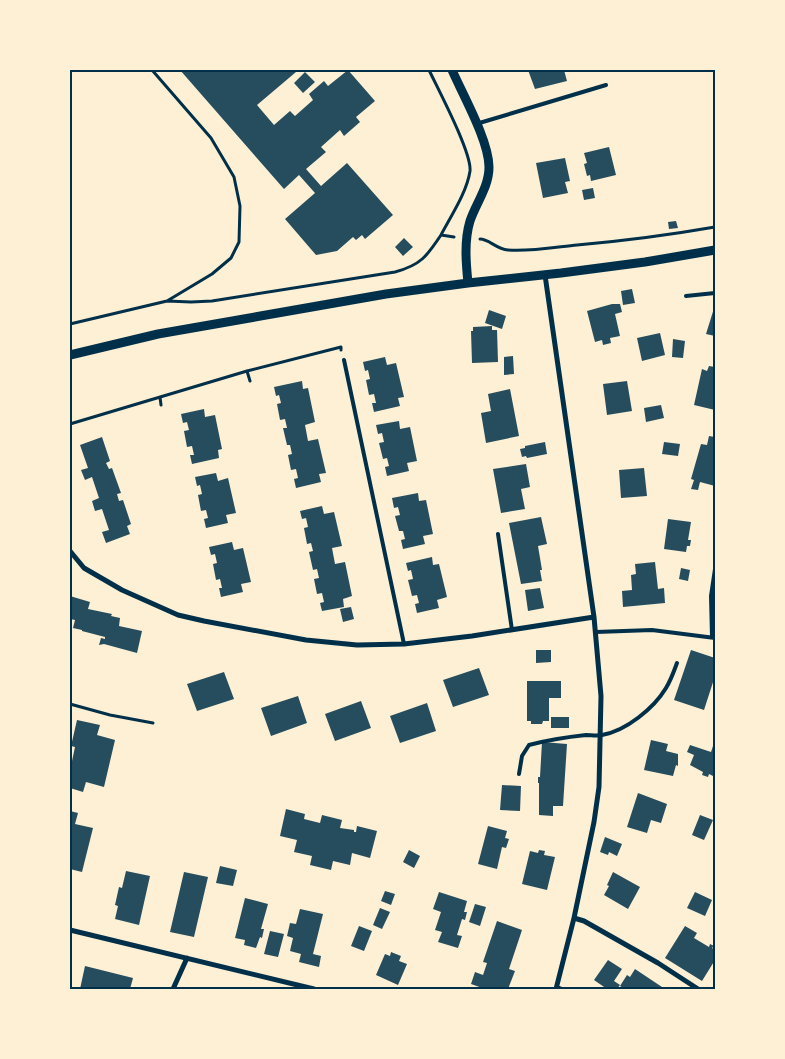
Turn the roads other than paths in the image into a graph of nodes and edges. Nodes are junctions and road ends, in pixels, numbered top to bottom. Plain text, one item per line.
1 (452, 70) edge
2 (606, 85) dead end
3 (476, 124) junction
4 (715, 250) edge
5 (545, 275) junction
6 (468, 283) junction
7 (715, 293) edge
8 (686, 296) dead end
9 (70, 355) edge
10 (344, 360) road end
11 (498, 534) dead end
12 (70, 551) edge
13 (715, 570) edge
14 (594, 617) junction
15 (512, 630) junction
16 (596, 632) junction
17 (713, 638) edge
18 (404, 644) junction
19 (677, 663) dead end
20 (601, 735) junction
21 (518, 774) dead end
22 (574, 918) junction
23 (70, 930) edge
24 (187, 958) junction
25 (173, 989) edge
26 (314, 989) edge
27 (558, 989) edge
28 (698, 989) edge

1 - 3 street
2 - 3 lane
3 - 6 street
4 - 5 street
5 - 6 street
5 - 14 street
6 - 9 street
7 - 8 lane
10 - 18 lane
11 - 15 lane
12 - 18 street
13 - 17 lane
14 - 15 street
14 - 16 street
15 - 18 street
16 - 17 lane
16 - 20 street
19 - 20 lane
20 - 21 lane
20 - 22 street
22 - 27 street
22 - 28 street
23 - 24 street
24 - 25 street
24 - 26 street

